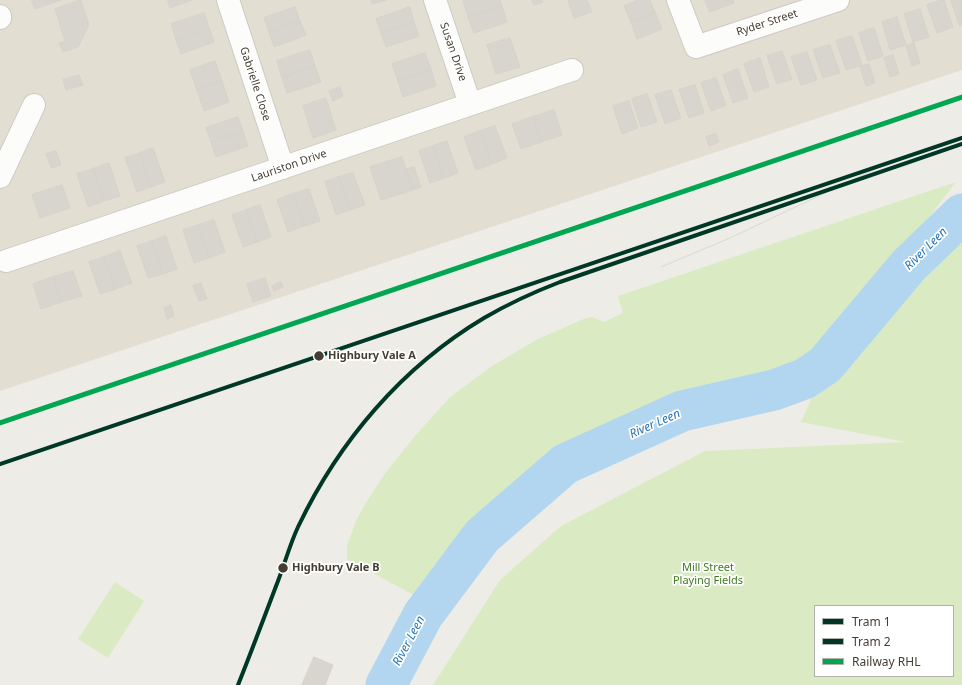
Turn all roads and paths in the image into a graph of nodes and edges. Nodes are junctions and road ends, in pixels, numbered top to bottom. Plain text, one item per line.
1 (228, 0) edge
2 (435, 0) edge
3 (678, 0) edge
4 (838, 0) edge
5 (572, 71) dead end
6 (470, 104) junction
7 (34, 105) dead end
8 (283, 168) junction
9 (0, 177) edge
10 (6, 261) dead end

1 - 8 street, Gabrielle Close
2 - 6 street, Susan Drive
3 - 4 street, Ryder Street
5 - 6 street, Lauriston Drive
6 - 8 street, Lauriston Drive
7 - 9 street
8 - 10 street, Lauriston Drive

